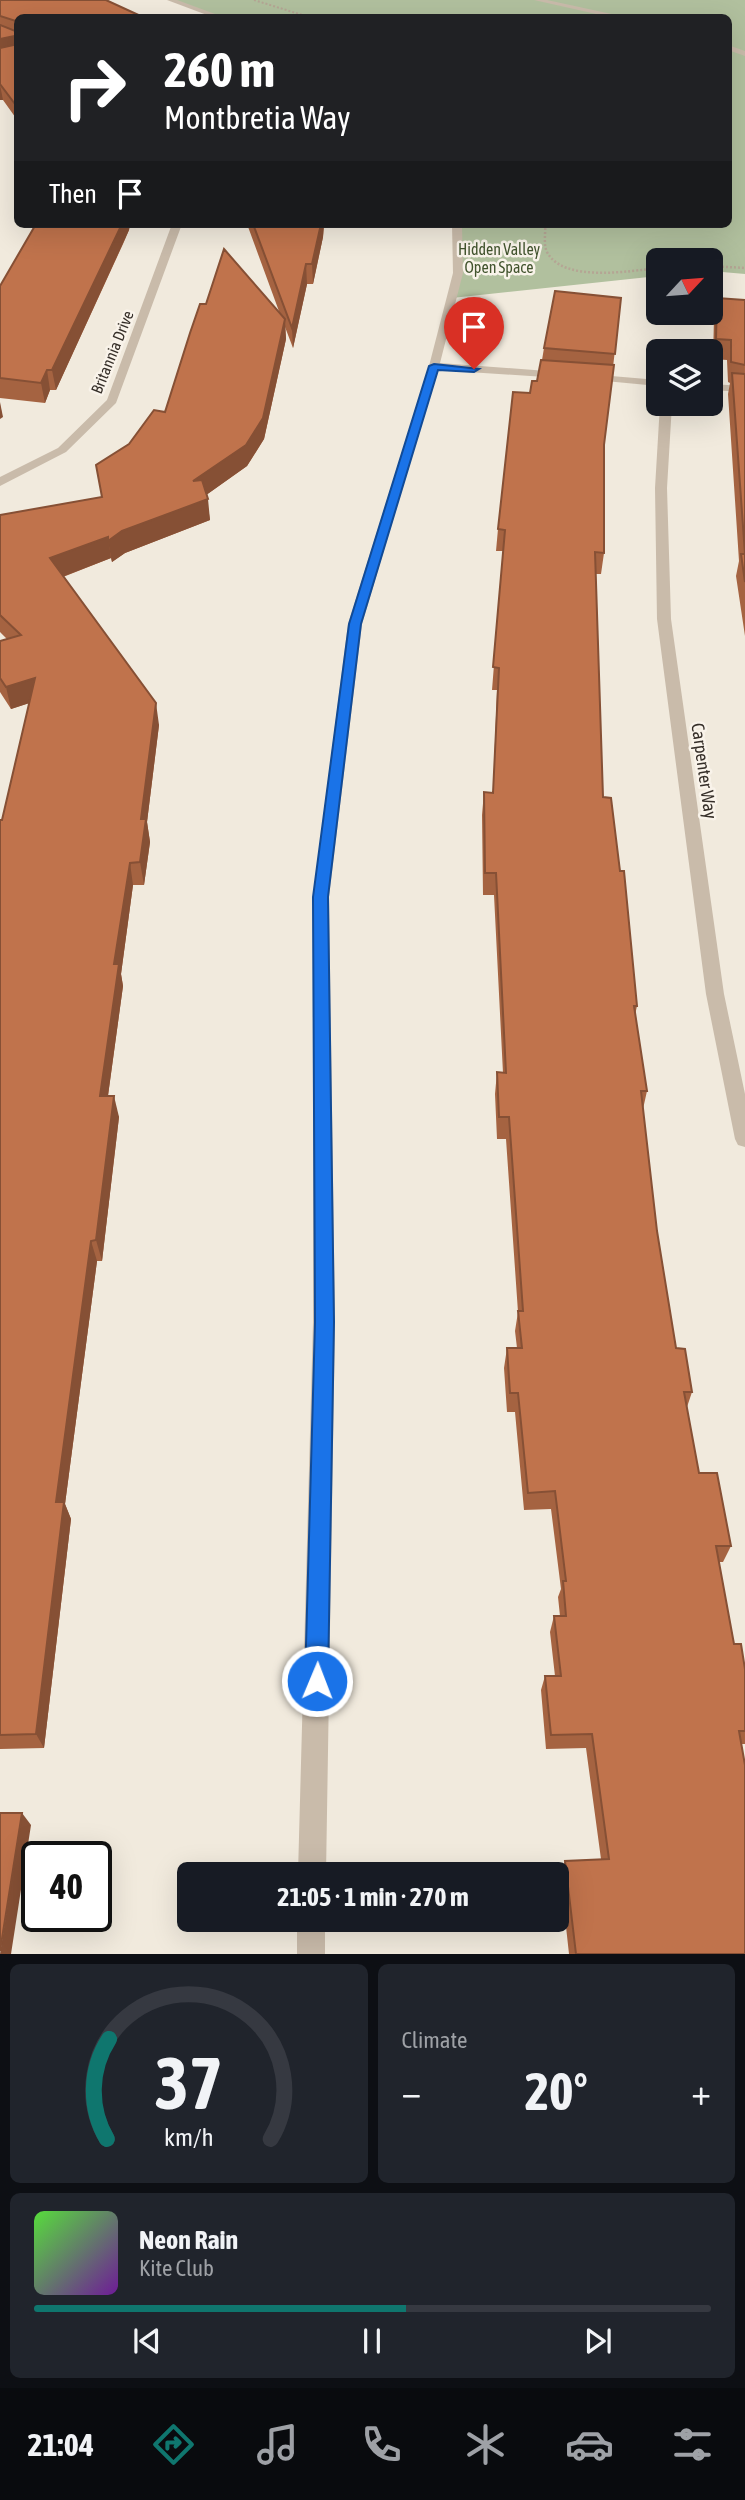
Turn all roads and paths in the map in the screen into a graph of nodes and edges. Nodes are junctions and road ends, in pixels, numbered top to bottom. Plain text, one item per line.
1 (170, 0) edge
2 (195, 0) edge
3 (254, 0) edge
4 (537, 0) edge
5 (182, 4) junction
6 (211, 14) edge
7 (299, 14) edge
8 (607, 14) edge
9 (176, 228) edge
10 (457, 228) edge
11 (545, 228) edge
12 (723, 267) edge
13 (745, 268) edge
14 (646, 269) edge
15 (434, 366) junction
16 (646, 382) edge
17 (723, 388) edge
18 (745, 389) edge
19 (665, 416) edge
20 (0, 482) edge
21 (745, 1139) edge
22 (312, 1862) edge
23 (311, 1932) edge
24 (310, 1954) edge

1 - 5 street
2 - 5 street
3 - 7 path
4 - 8 street
5 - 6 street
9 - 20 street, Britannia Drive
10 - 15 street
11 - 14 path
12 - 13 path
15 - 16 street
15 - 22 street
17 - 18 street
19 - 21 street, Carpenter Way
23 - 24 street

